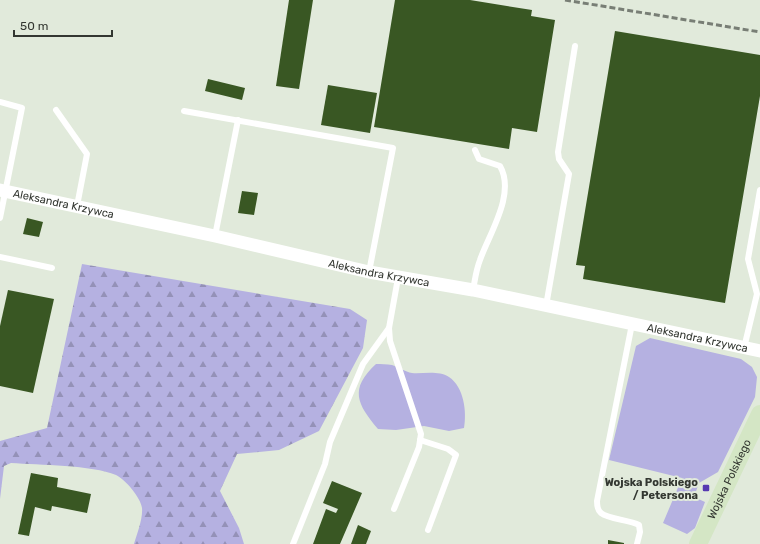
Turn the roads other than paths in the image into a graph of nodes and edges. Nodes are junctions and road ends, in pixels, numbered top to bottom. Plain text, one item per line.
1 (575, 46) dead end
2 (0, 102) edge
3 (56, 110) dead end
4 (184, 111) dead end
5 (238, 120) junction
6 (475, 150) dead end
7 (760, 190) edge
8 (3, 191) edge
9 (78, 206) junction
10 (0, 218) edge
11 (215, 236) junction
12 (0, 257) edge
13 (52, 268) dead end
14 (369, 272) junction
15 (398, 278) junction
16 (473, 290) junction
17 (759, 293) edge
18 (546, 306) junction
19 (632, 324) junction
20 (389, 328) junction
21 (744, 348) junction
22 (760, 352) edge
23 (760, 414) edge
24 (420, 440) junction
25 (394, 509) dead end
26 (428, 530) dead end
27 (293, 544) edge
28 (637, 544) edge
29 (698, 544) edge

1 - 18 lane
2 - 8 lane
3 - 9 lane
4 - 5 lane
5 - 11 lane
5 - 14 lane
6 - 16 lane
7 - 17 lane
8 - 9 street, Aleksandra Krzywca
8 - 10 lane
9 - 11 street, Aleksandra Krzywca
11 - 14 street, Aleksandra Krzywca
12 - 13 lane
14 - 15 street, Aleksandra Krzywca
15 - 16 street, Aleksandra Krzywca
15 - 20 lane
16 - 18 street, Aleksandra Krzywca
17 - 21 lane
18 - 19 street, Aleksandra Krzywca
19 - 21 street, Aleksandra Krzywca
19 - 28 lane
20 - 24 lane
20 - 27 lane
21 - 22 street, Aleksandra Krzywca
23 - 29 street, Wojska Polskiego
24 - 25 lane
24 - 26 lane

